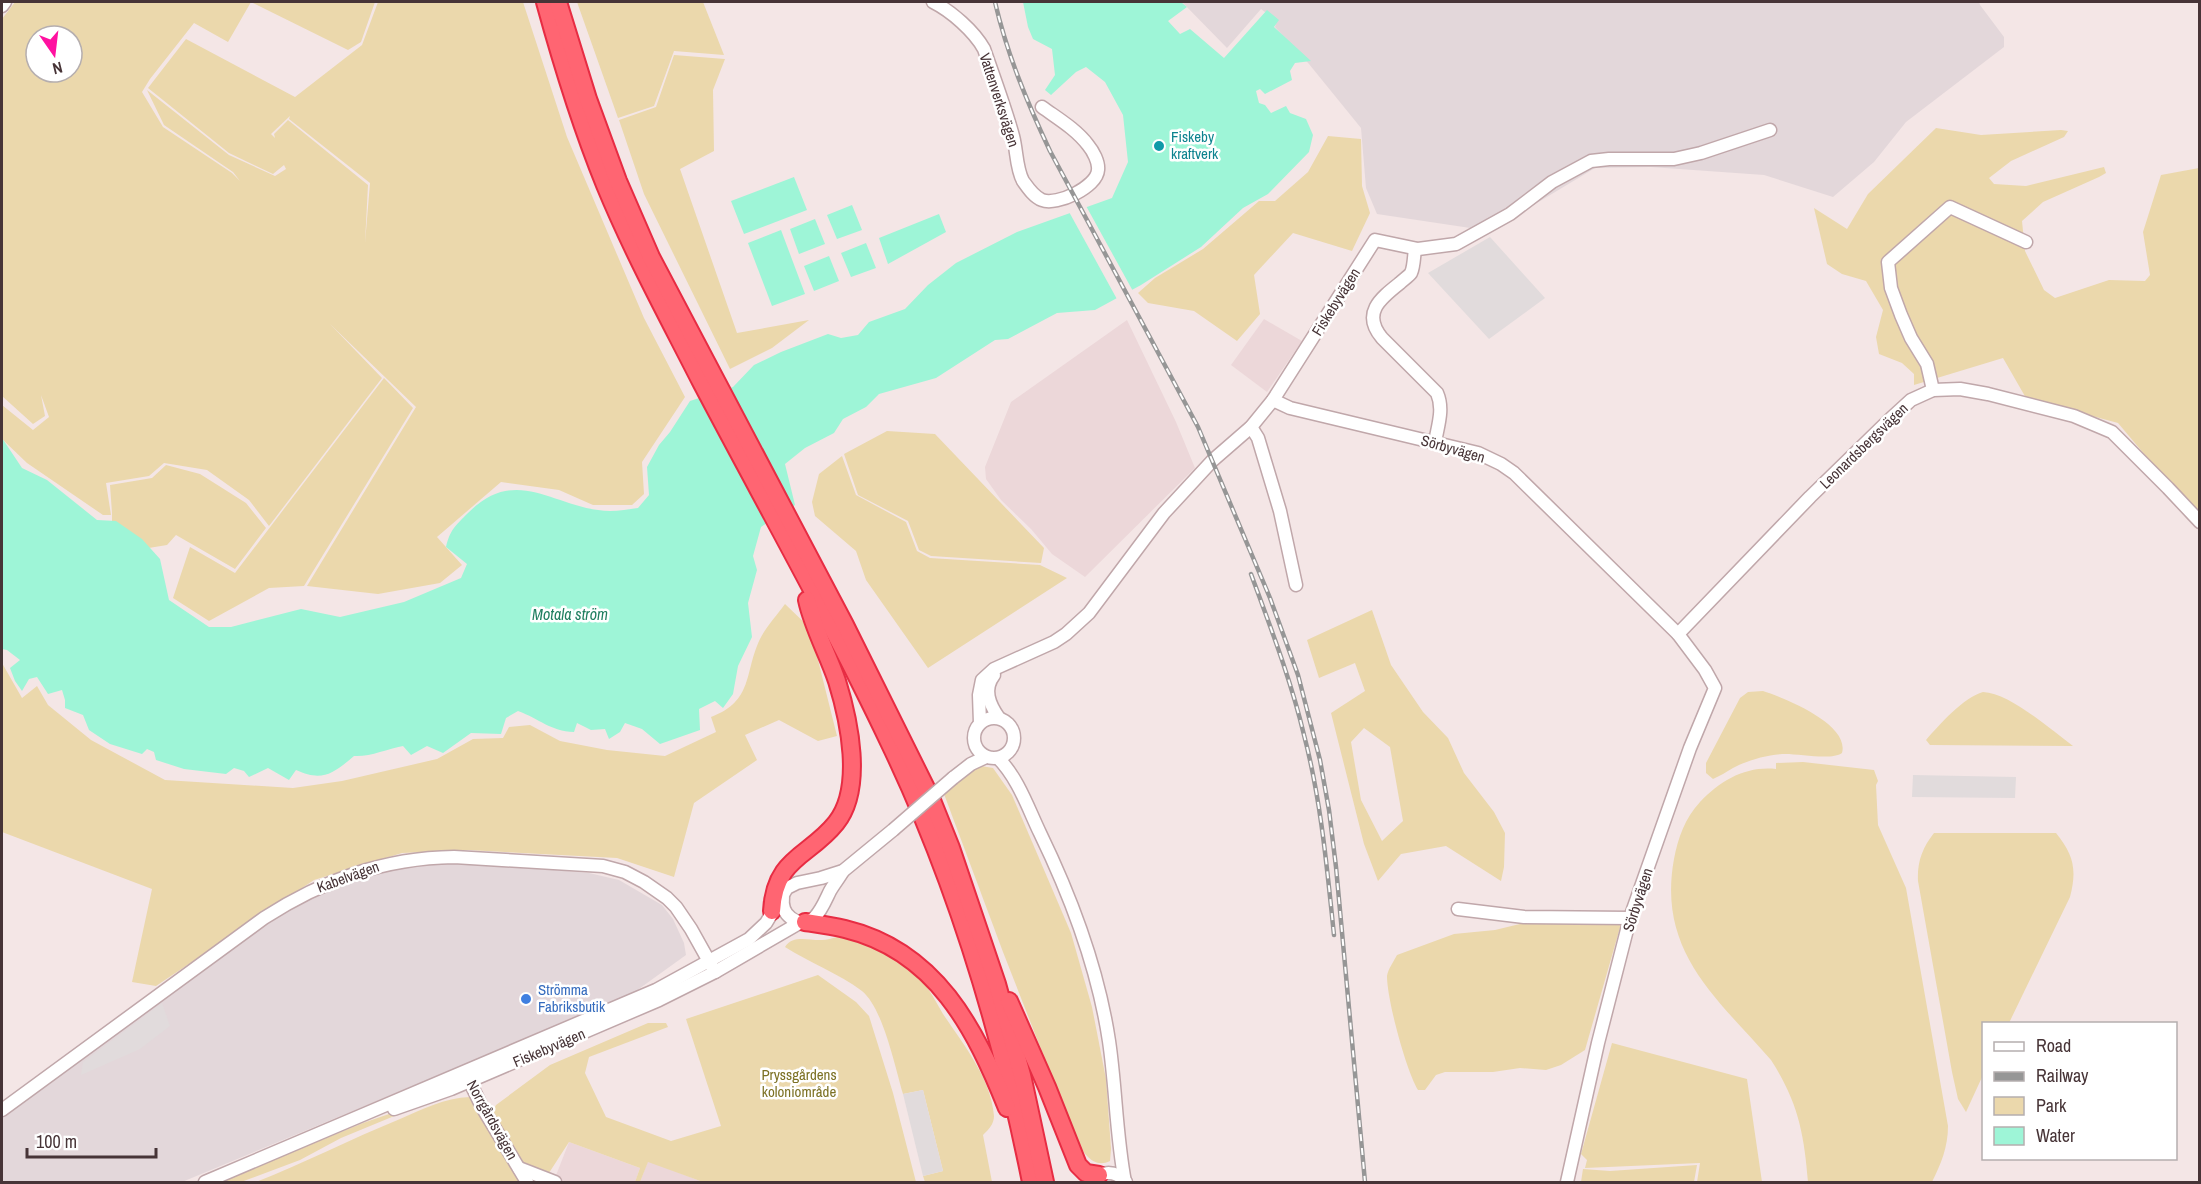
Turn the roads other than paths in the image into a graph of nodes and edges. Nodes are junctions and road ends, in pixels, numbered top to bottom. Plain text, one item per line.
1 (5, 2) edge
2 (545, 2) edge
3 (558, 2) edge
4 (933, 2) edge
5 (2, 6) edge
6 (1042, 107) dead end
7 (1770, 130) dead end
8 (2026, 242) dead end
9 (1415, 249) junction
10 (704, 372) junction
11 (1933, 390) junction
12 (1273, 400) junction
13 (1251, 427) junction
14 (1435, 442) junction
15 (2199, 522) edge
16 (792, 540) junction
17 (804, 578) junction
18 (1296, 585) dead end
19 (1680, 631) junction
20 (1006, 664) junction
21 (999, 718) junction
22 (980, 723) junction
23 (975, 744) junction
24 (998, 755) junction
25 (955, 776) junction
26 (808, 849) junction
27 (843, 871) junction
28 (784, 894) junction
29 (1458, 909) dead end
30 (772, 911) junction
31 (1630, 918) junction
32 (803, 922) junction
33 (987, 953) junction
34 (712, 967) junction
35 (467, 1076) junction
36 (2, 1110) edge
37 (1118, 1138) junction
38 (1028, 1165) junction
39 (519, 1168) junction
40 (1100, 1177) edge
41 (205, 1182) edge
42 (527, 1182) edge
43 (555, 1182) edge
44 (1031, 1182) edge
45 (1045, 1182) edge
46 (1125, 1182) edge
47 (1567, 1182) edge

1 - 5 street
2 - 10 highway
3 - 10 highway
4 - 6 street, Vattenverksvägen
7 - 9 street, Fiskebyvägen
8 - 11 street
9 - 12 street, Fiskebyvägen
9 - 14 street
10 - 16 highway
11 - 15 street, Leonardsbergsvägen
11 - 19 street, Leonardsbergsvägen
12 - 13 street, Fiskebyvägen
12 - 14 street, Sörbyvägen
13 - 18 street
13 - 20 street, Fiskebyvägen
14 - 19 street, Sörbyvägen
16 - 17 highway
16 - 33 highway
17 - 26 highway
17 - 38 highway
19 - 31 street, Sörbyvägen
20 - 21 street, Fiskebyvägen
20 - 22 street, Fiskebyvägen
21 - 22 street
21 - 24 street
22 - 23 street
23 - 24 street
23 - 25 street, Fiskebyvägen
24 - 25 street, Fiskebyvägen
24 - 37 street
25 - 27 street, Fiskebyvägen, bridge
26 - 28 highway
26 - 30 highway
27 - 28 street, Fiskebyvägen
27 - 32 street, Fiskebyvägen
28 - 30 street, Fiskebyvägen
28 - 32 street
29 - 31 street
30 - 34 street, Fiskebyvägen
31 - 47 street, Sörbyvägen
32 - 34 street, Fiskebyvägen
32 - 38 highway
33 - 40 highway
33 - 45 highway
34 - 35 street, Fiskebyvägen
34 - 36 street, Kabelvägen
35 - 39 street, Norrgårdsvägen
35 - 41 street, Fiskebyvägen
37 - 40 street
37 - 46 street
38 - 44 highway
39 - 42 street, Norrgårdsvägen
39 - 43 street, Norrgårdsvägen
40 - 46 street

